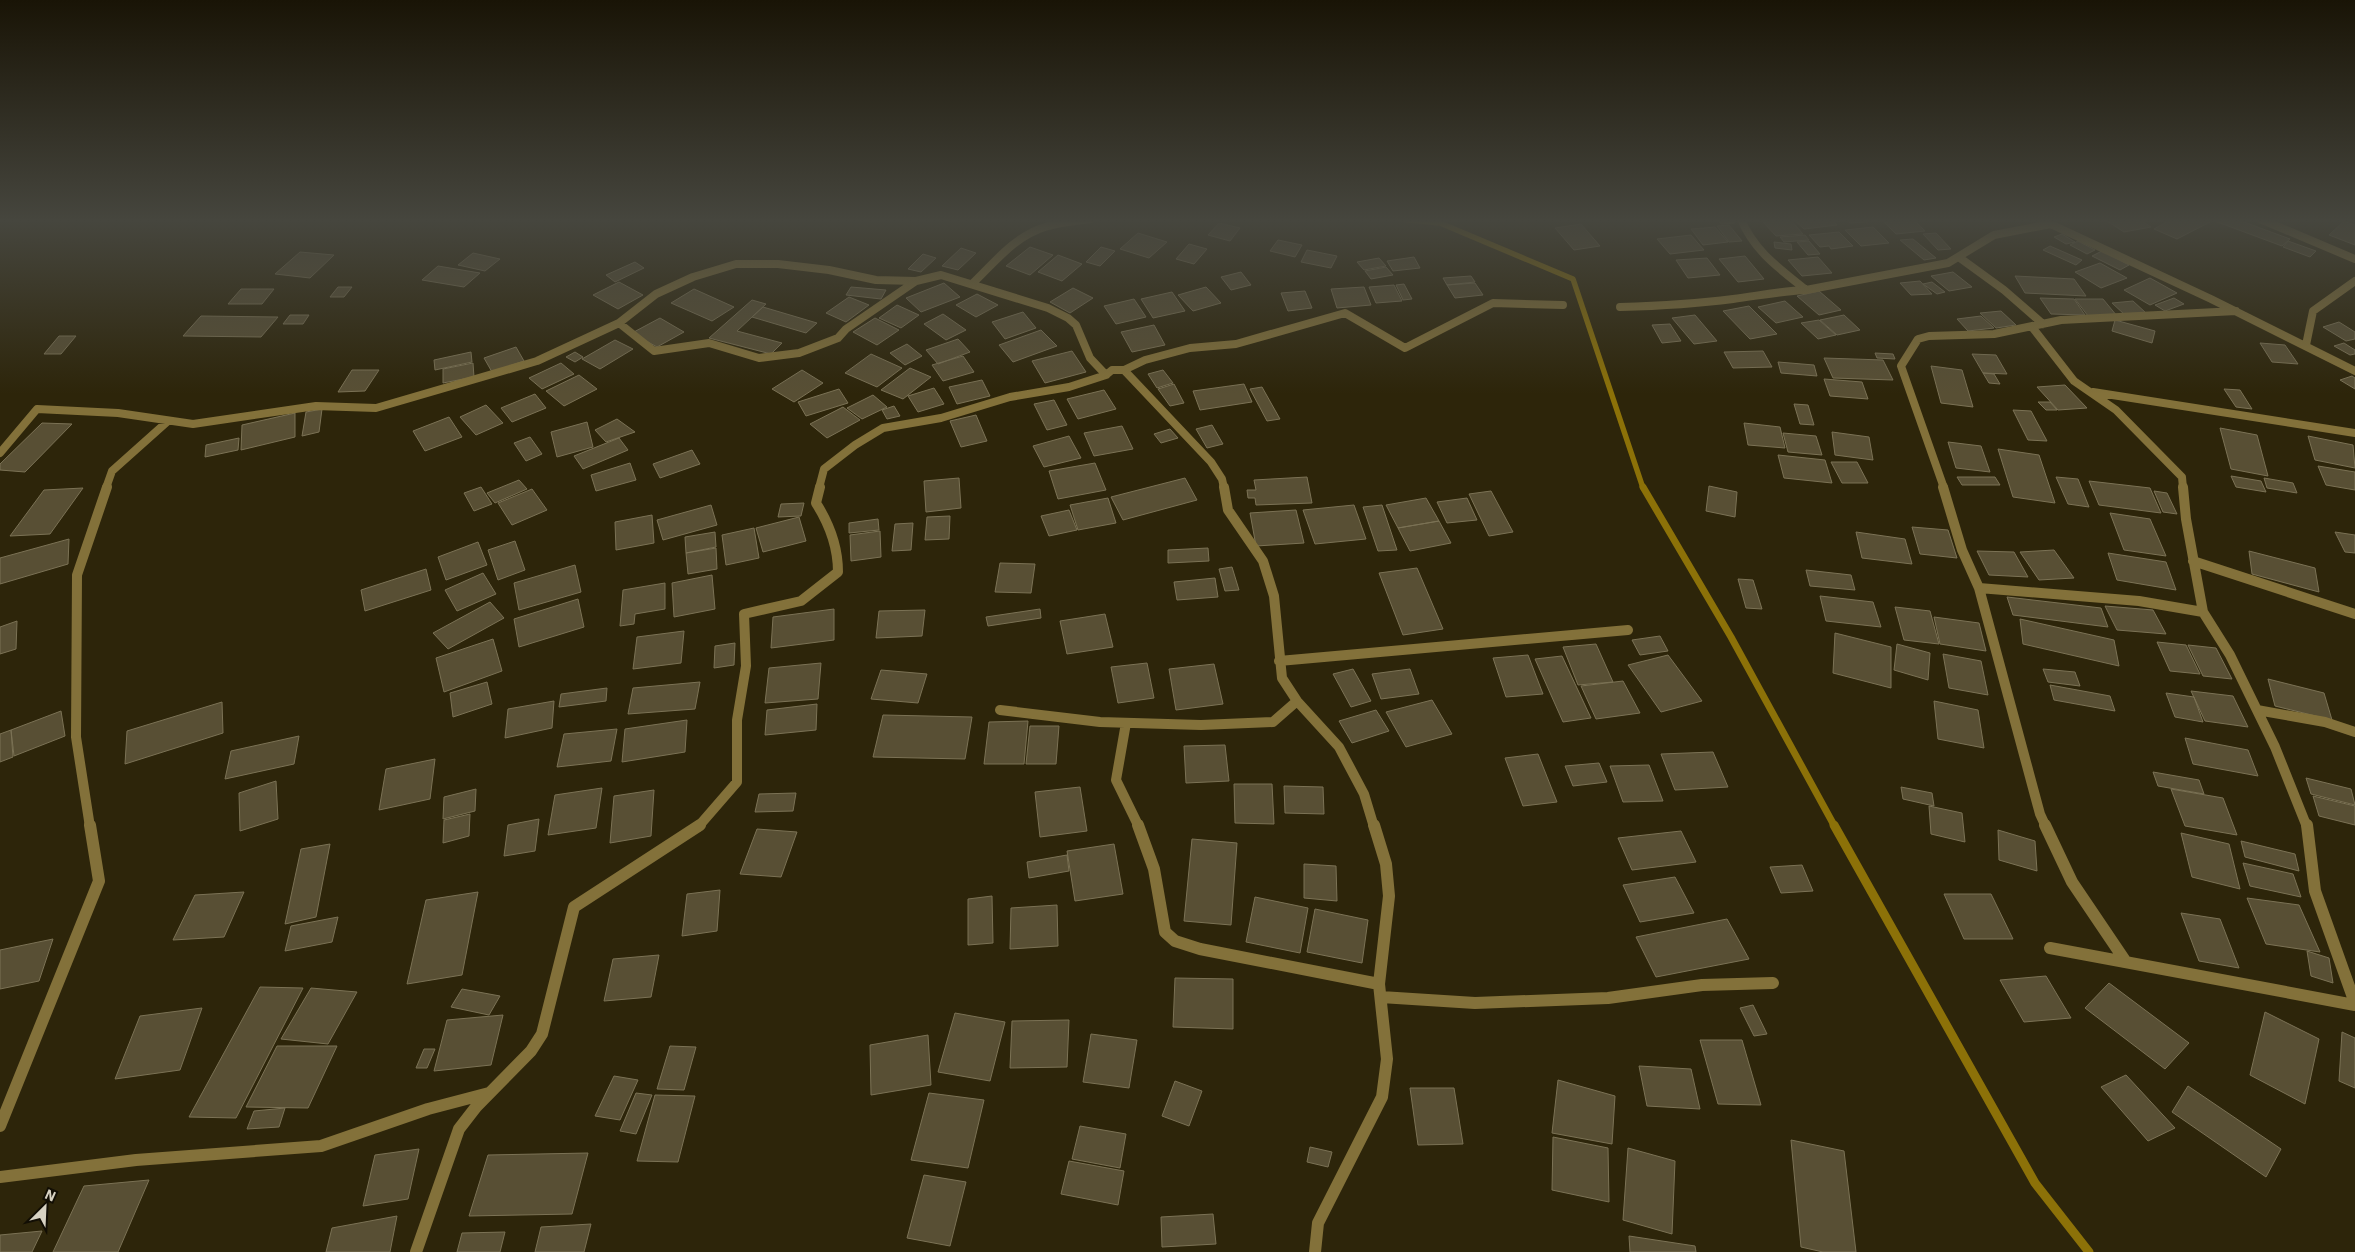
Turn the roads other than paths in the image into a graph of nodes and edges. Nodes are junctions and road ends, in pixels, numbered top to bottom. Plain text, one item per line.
1 (692, 277) edge
2 (864, 277) edge
3 (931, 277) edge
4 (949, 277) edge
5 (979, 277) edge
6 (1791, 277) edge
7 (1867, 277) edge
8 (1987, 277) edge
9 (2164, 277) edge
10 (916, 281) junction
11 (2355, 281) edge
12 (972, 284) junction
13 (1806, 290) junction
14 (1563, 305) dead end
15 (1620, 307) dead end
16 (2236, 311) junction
17 (619, 323) junction
18 (2043, 324) junction
19 (2032, 327) junction
20 (2306, 345) junction
21 (1124, 370) junction
22 (2355, 372) edge
23 (1106, 375) junction
24 (2090, 392) junction
25 (168, 421) junction
26 (2355, 433) edge
27 (0, 453) edge
28 (2193, 561) junction
29 (1979, 588) junction
30 (2203, 612) junction
31 (2355, 614) edge
32 (1628, 630) dead end
33 (1279, 661) junction
34 (1297, 702) junction
35 (1000, 710) dead end
36 (2258, 710) junction
37 (1126, 723) junction
38 (2355, 732) edge
39 (2050, 948) dead end
40 (2126, 962) junction
41 (1773, 983) dead end
42 (1379, 984) junction
43 (1380, 997) junction
44 (2355, 1004) edge
45 (490, 1093) junction
46 (0, 1126) edge
47 (0, 1177) edge
48 (416, 1252) edge
49 (1315, 1252) edge

1 - 17 street
2 - 10 street
3 - 10 street
4 - 12 street
5 - 12 street
6 - 13 street
7 - 13 street
8 - 18 street
9 - 16 street
10 - 17 street
11 - 20 street
12 - 23 street
13 - 15 street
14 - 21 street
16 - 18 street
16 - 20 street
17 - 25 street
18 - 19 street
19 - 24 street
19 - 29 street
20 - 22 street
21 - 23 street
21 - 33 street
23 - 45 street
24 - 26 street
24 - 28 street
25 - 27 street
25 - 46 street
28 - 30 street
28 - 31 street
29 - 30 street
29 - 40 street
30 - 36 street
32 - 33 street
33 - 34 street
34 - 37 street
34 - 42 street
35 - 37 street
36 - 38 street
36 - 44 street
37 - 42 street
39 - 40 street
40 - 44 street
41 - 43 street
42 - 43 street
43 - 49 street
45 - 47 street
45 - 48 street

